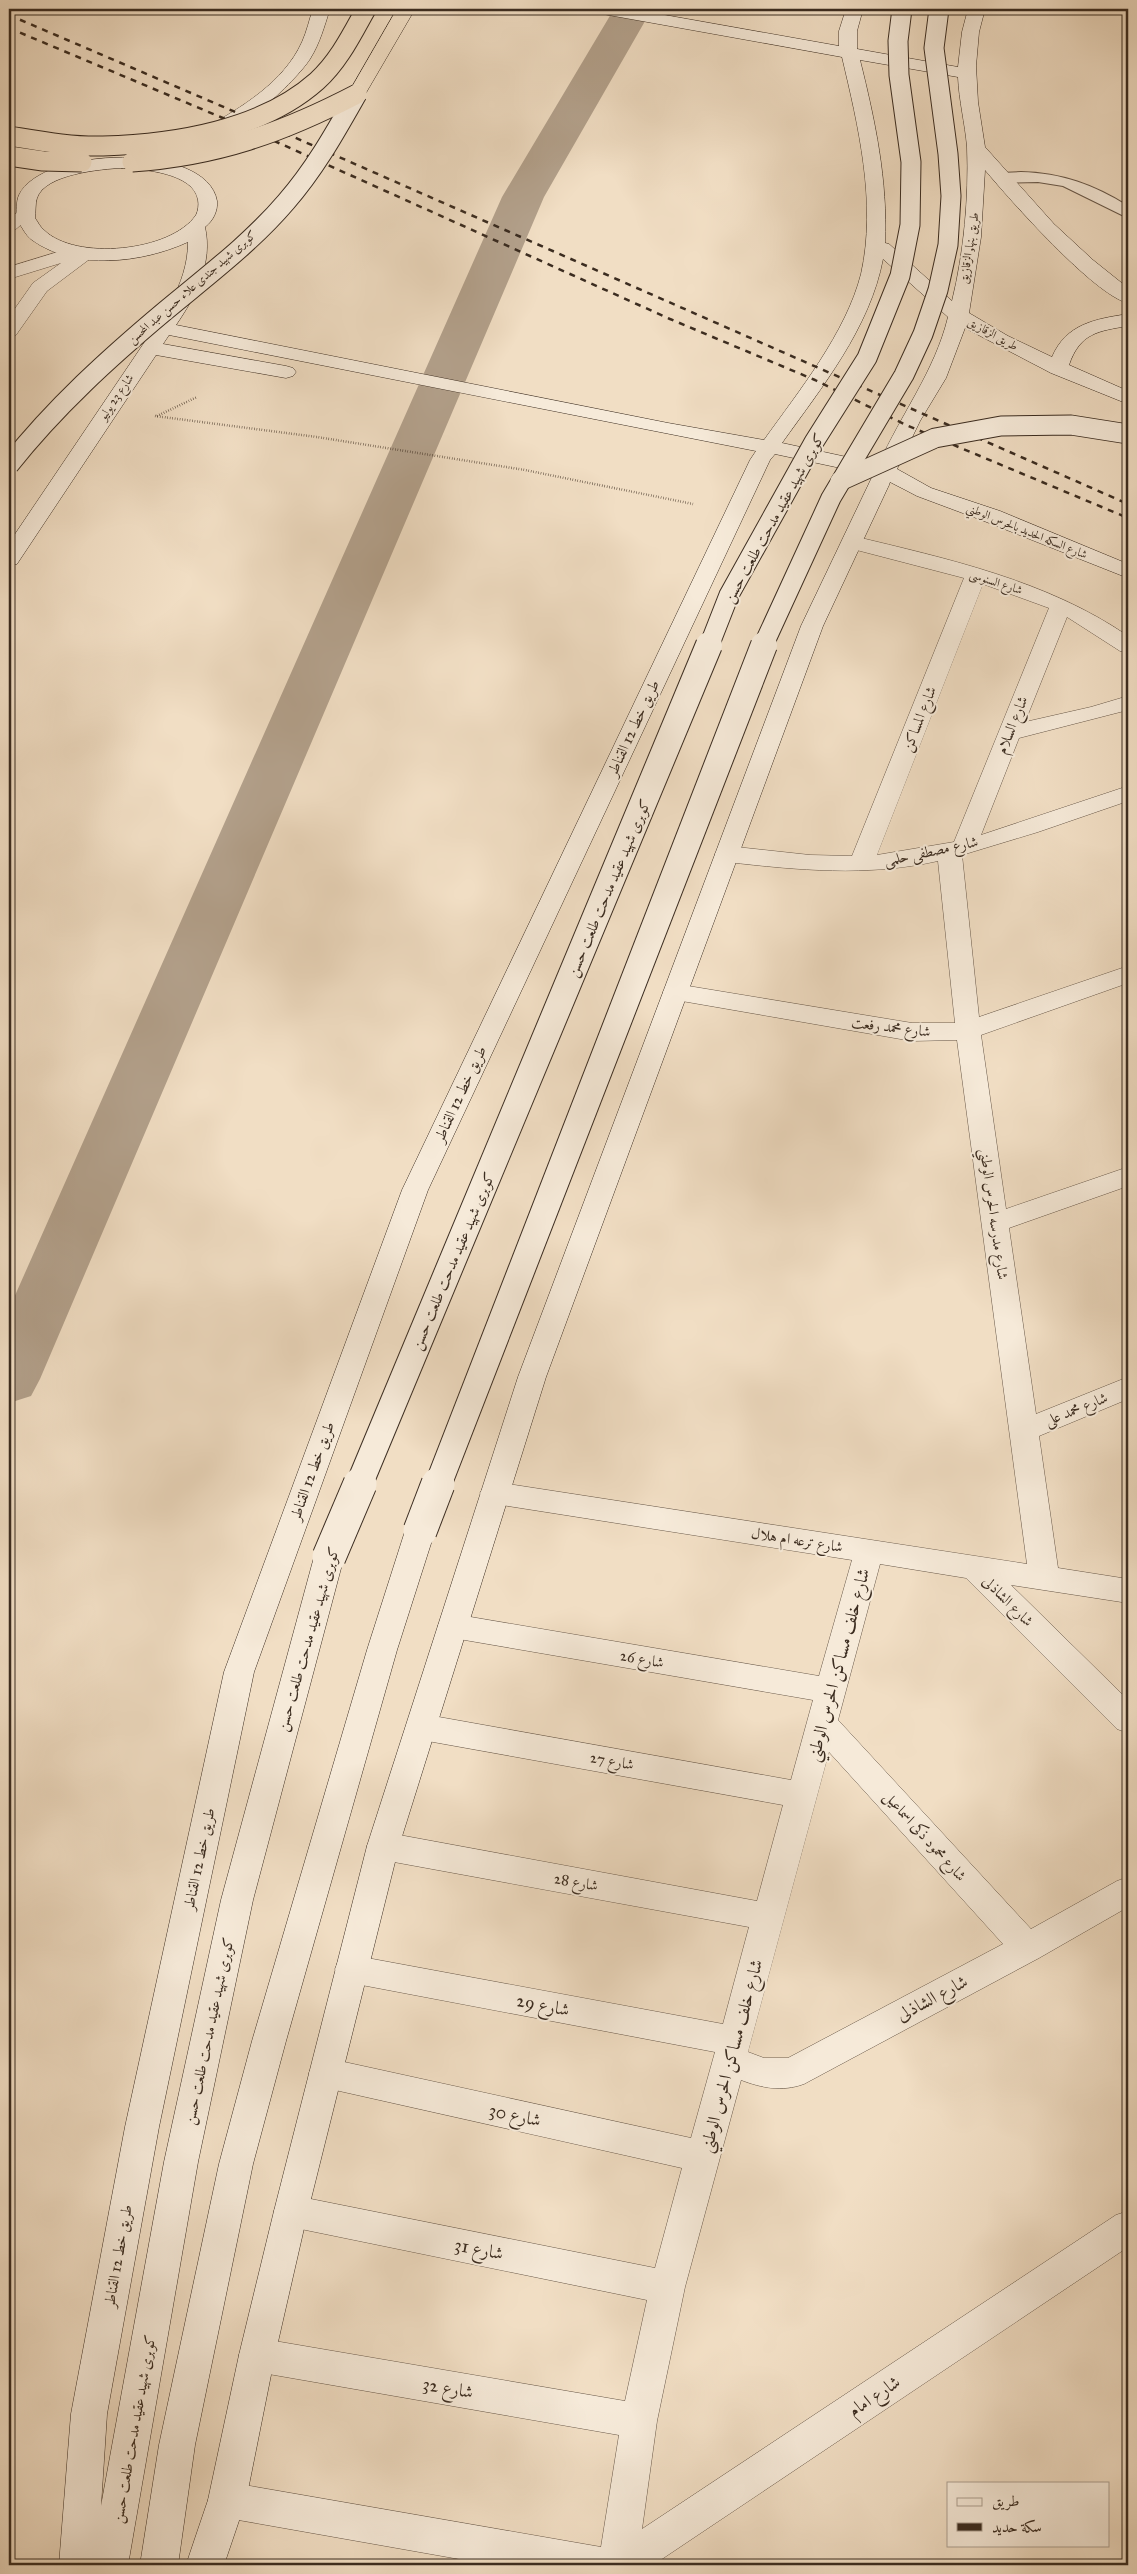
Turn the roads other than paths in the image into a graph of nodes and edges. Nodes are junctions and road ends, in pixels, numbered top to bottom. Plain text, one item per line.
1 (321, 9) edge
2 (366, 9) edge
3 (406, 9) edge
4 (604, 9) edge
5 (664, 9) edge
6 (855, 9) edge
7 (902, 9) edge
8 (939, 9) edge
9 (976, 9) edge
10 (755, 31) junction
11 (848, 48) junction
12 (966, 68) junction
13 (356, 94) junction
14 (9, 135) edge
15 (976, 148) junction
16 (9, 156) edge
17 (122, 162) junction
18 (101, 163) junction
19 (1001, 178) junction
20 (11, 190) dead end
21 (1128, 213) edge
22 (17, 216) edge
23 (196, 228) junction
24 (876, 242) junction
25 (79, 254) junction
26 (9, 273) edge
27 (1128, 297) edge
28 (958, 314) junction
29 (1128, 320) edge
30 (163, 328) junction
31 (9, 331) edge
32 (150, 348) junction
33 (270, 359) junction
34 (1058, 369) junction
35 (1128, 398) edge
36 (1128, 434) edge
37 (765, 453) junction
38 (9, 465) edge
39 (882, 479) junction
40 (840, 480) junction
41 (853, 542) junction
42 (9, 559) edge
43 (1128, 572) edge
44 (976, 575) junction
45 (1061, 605) junction
46 (1128, 646) edge
47 (1128, 703) edge
48 (1008, 733) junction
49 (1128, 793) edge
50 (956, 848) junction
51 (726, 854) junction
52 (861, 864) junction
53 (1128, 974) edge
54 (676, 992) junction
55 (968, 1030) junction
56 (1128, 1176) edge
57 (996, 1223) junction
58 (1128, 1388) edge
59 (1024, 1430) junction
60 (495, 1493) junction
61 (869, 1550) junction
62 (974, 1567) junction
63 (1044, 1577) junction
64 (1128, 1591) edge
65 (453, 1626) junction
66 (830, 1691) junction
67 (1128, 1720) edge
68 (822, 1723) junction
69 (422, 1727) junction
70 (802, 1795) junction
71 (383, 1846) junction
72 (1128, 1891) edge
73 (769, 1917) junction
74 (1028, 1948) junction
75 (350, 1969) junction
76 (732, 2051) junction
77 (326, 2074) junction
78 (704, 2157) junction
79 (291, 2211) junction
80 (1128, 2227) edge
81 (667, 2287) junction
82 (257, 2355) junction
83 (639, 2421) junction
84 (228, 2500) junction
85 (78, 2565) edge
86 (108, 2565) edge
87 (159, 2565) edge
88 (205, 2565) edge
89 (599, 2565) edge
90 (616, 2565) edge
91 (620, 2565) edge

1 - 17 main road
2 - 14 highway, bridge
3 - 13 highway
4 - 10 main road
5 - 10 main road
6 - 11 main road
7 - 86 main road, كوبرى شهيد عقيد مدحت طلعت حسن, bridge
8 - 40 main road, bridge
9 - 12 main road, طريق بنها, الزقازيق
10 - 11 main road
11 - 12 main road
11 - 24 main road
12 - 15 main road, طريق بنها, الزقازيق
13 - 16 highway, bridge
13 - 38 main road, كوبرى شهيد جندى علاء حسن عبد المحسن, bridge
14 - 18 main road
15 - 19 main road
15 - 28 main road, طريق بنها, الزقازيق
17 - 18 main road
17 - 23 main road
18 - 22 main road
19 - 21 lane
19 - 27 main road
20 - 22 main road
22 - 25 main road
23 - 25 main road
23 - 30 main road, شارع 23 يوليو
24 - 28 main road, طريق الزقازيق
24 - 37 main road
25 - 26 main road
25 - 31 main road
28 - 34 main road, طريق الزقازيق
28 - 39 main road, طريق بنها, الزقازيق
29 - 34 main road
30 - 32 main road, شارع 23 يوليو
30 - 33 main road
32 - 33 main road
32 - 42 main road, شارع 23 يوليو
33 - 37 main road, شارع السكه الحديد بالحرس الوطني
34 - 35 main road, طريق الزقازيق
36 - 40 main road, bridge
37 - 39 main road, شارع السكه الحديد بالحرس الوطني
37 - 85 main road, طريق خط 12 القناطر
39 - 41 main road
39 - 43 main road, شارع السكه الحديد بالحرس الوطني
40 - 87 main road, bridge
41 - 44 main road, شارع السنوسى
41 - 51 main road
44 - 45 main road, شارع السنوسى
44 - 52 main road, شارع المساكن
45 - 46 main road, شارع السنوسى
45 - 48 main road, شارع السلام
47 - 48 main road
48 - 50 main road, شارع السلام
49 - 50 main road, شارع مصطفى حلمى
50 - 52 main road, شارع مصطفى حلمى
50 - 55 main road, شارع مدرسه الحرس الوطني
51 - 52 main road, شارع مصطفى حلمى
51 - 54 main road
53 - 55 main road, شارع محمد رفعت
54 - 55 main road, شارع محمد رفعت
54 - 60 main road
55 - 57 main road, شارع مدرسه الحرس الوطني
56 - 57 main road
57 - 59 main road, شارع مدرسه الحرس الوطني
58 - 59 main road, شارع محمد على
59 - 63 main road, شارع مدرسه الحرس الوطني
60 - 61 main road, شارع ترعه ام هلال
60 - 65 main road
61 - 62 main road, شارع ترعه ام هلال
61 - 66 main road, شارع خلف مساكن الحرس الوطني
62 - 63 main road, شارع ترعه ام هلال
62 - 67 main road, شارع الشاذلى
63 - 64 main road, شارع ترعه ام هلال
65 - 66 main road, شارع 26
65 - 69 main road
66 - 68 main road, شارع خلف مساكن الحرس الوطني
68 - 70 main road, شارع خلف مساكن الحرس الوطني
68 - 74 main road, شارع محمود ذكى اسماعيل
69 - 70 main road, شارع 27
69 - 71 main road
70 - 73 main road, شارع خلف مساكن الحرس الوطني
71 - 73 main road, شارع 28
71 - 75 main road
72 - 74 main road, شارع الشاذلى
73 - 76 main road, شارع خلف مساكن الحرس الوطني
74 - 76 main road, شارع الشاذلى
75 - 76 main road, شارع 29
75 - 77 main road
76 - 78 main road, شارع خلف مساكن الحرس الوطني
77 - 78 main road, شارع 30
77 - 79 main road
78 - 81 main road, شارع خلف مساكن الحرس الوطني
79 - 81 main road, شارع 31
79 - 82 main road
80 - 91 main road, شارع امام
81 - 83 main road, شارع خلف مساكن الحرس الوطني
82 - 83 main road, شارع 32
82 - 84 main road
83 - 90 main road, شارع خلف مساكن الحرس الوطني
84 - 88 main road
84 - 89 main road

